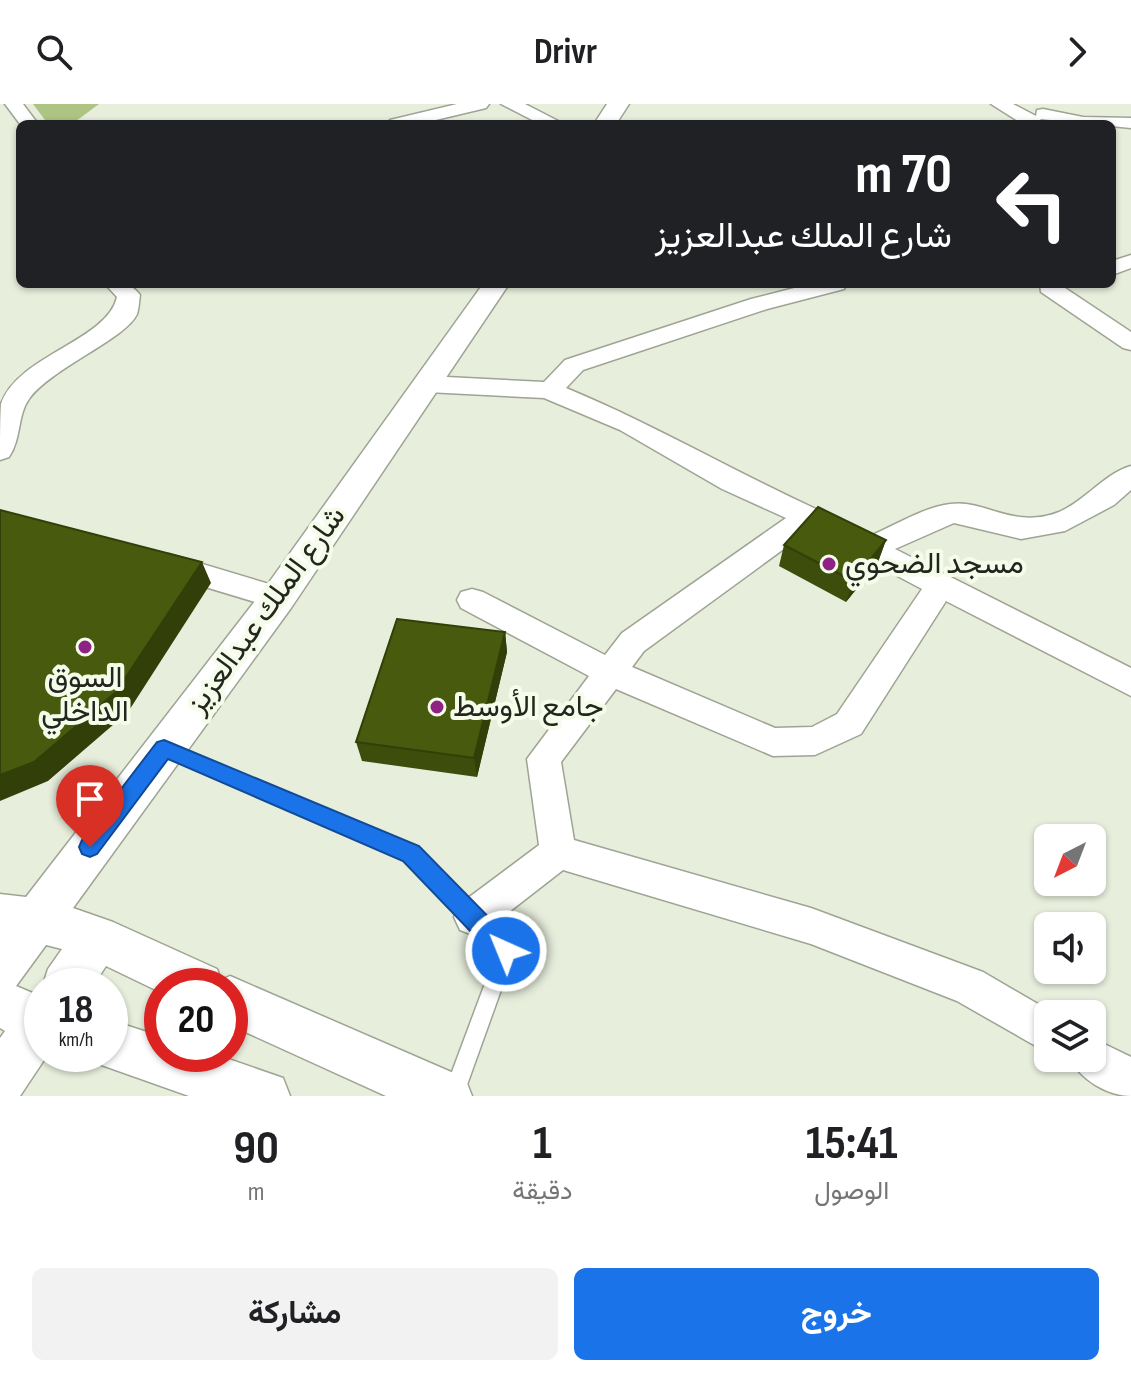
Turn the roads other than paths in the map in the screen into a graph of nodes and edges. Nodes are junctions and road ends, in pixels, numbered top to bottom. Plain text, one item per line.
1 (480, 104) edge
2 (510, 104) edge
3 (1000, 104) edge
4 (1042, 116) edge
5 (413, 120) edge
6 (546, 120) edge
7 (1069, 120) edge
8 (121, 288) edge
9 (493, 288) edge
10 (821, 288) edge
11 (1053, 288) edge
12 (1131, 343) edge
13 (427, 384) junction
14 (550, 391) junction
15 (0, 451) edge
16 (1131, 475) edge
17 (808, 517) junction
18 (869, 548) junction
19 (146, 559) edge
20 (941, 585) junction
21 (278, 598) junction
22 (472, 600) dead end
23 (612, 673) junction
24 (1131, 683) edge
25 (164, 748) junction
26 (558, 852) junction
27 (19, 917) edge
28 (473, 917) junction
29 (97, 938) junction
30 (77, 968) edge
31 (161, 968) edge
32 (0, 969) edge
33 (0, 1003) edge
34 (248, 1008) edge
35 (24, 1014) edge
36 (1034, 1025) edge
37 (24, 1047) edge
38 (128, 1051) edge
39 (1106, 1066) edge
40 (1131, 1080) edge
41 (0, 1081) edge
42 (265, 1096) edge
43 (450, 1096) edge

1 - 5 street
2 - 6 street
3 - 4 street
4 - 7 street
8 - 15 street
9 - 13 street, شارع الملك عبدالعزيز
10 - 14 street
11 - 12 street
13 - 14 street
13 - 21 street, شارع الملك عبدالعزيز
14 - 17 street
16 - 18 street
17 - 18 street
17 - 23 street
18 - 20 street
19 - 21 street
20 - 23 street
20 - 24 street
21 - 25 street, شارع الملك عبدالعزيز
22 - 23 street
23 - 26 street
25 - 27 street, شارع الملك عبدالعزيز
25 - 28 lane
26 - 28 street
26 - 36 street
27 - 29 street
27 - 32 street, شارع الملك عبدالعزيز
28 - 43 lane
29 - 30 street
29 - 31 street
33 - 35 street
34 - 43 street
37 - 41 street
38 - 42 street
39 - 40 street

